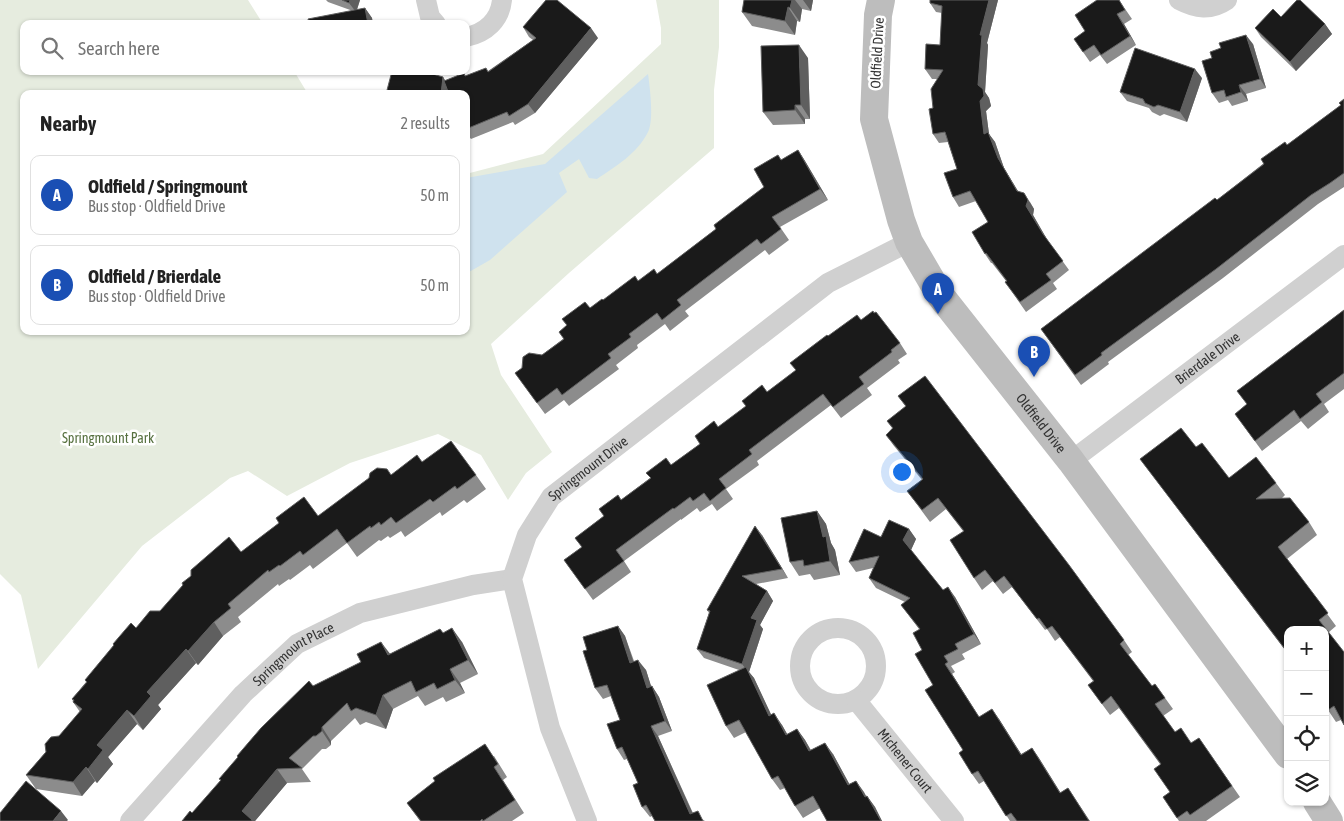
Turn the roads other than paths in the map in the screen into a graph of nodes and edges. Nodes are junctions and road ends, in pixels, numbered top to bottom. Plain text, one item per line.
1 (426, 0) edge
2 (502, 0) edge
3 (881, 0) edge
4 (1179, 0) edge
5 (1227, 0) edge
6 (433, 20) edge
7 (470, 36) edge
8 (909, 242) junction
9 (1344, 255) edge
10 (1071, 461) junction
11 (512, 579) junction
12 (856, 700) dead end
13 (1284, 750) edge
14 (1320, 806) edge
15 (1344, 814) edge
16 (130, 821) edge
17 (587, 821) edge
18 (954, 821) edge
19 (1330, 821) edge

1 - 6 street
2 - 7 street
3 - 8 street, Oldfield Drive
4 - 5 street
8 - 10 street, Oldfield Drive
8 - 11 street, Springmount Drive
9 - 10 street, Brierdale Drive
10 - 13 street, Oldfield Drive
11 - 16 street, Springmount Place
11 - 17 street
12 - 18 street, Michener Court
14 - 19 street
15 - 19 street

